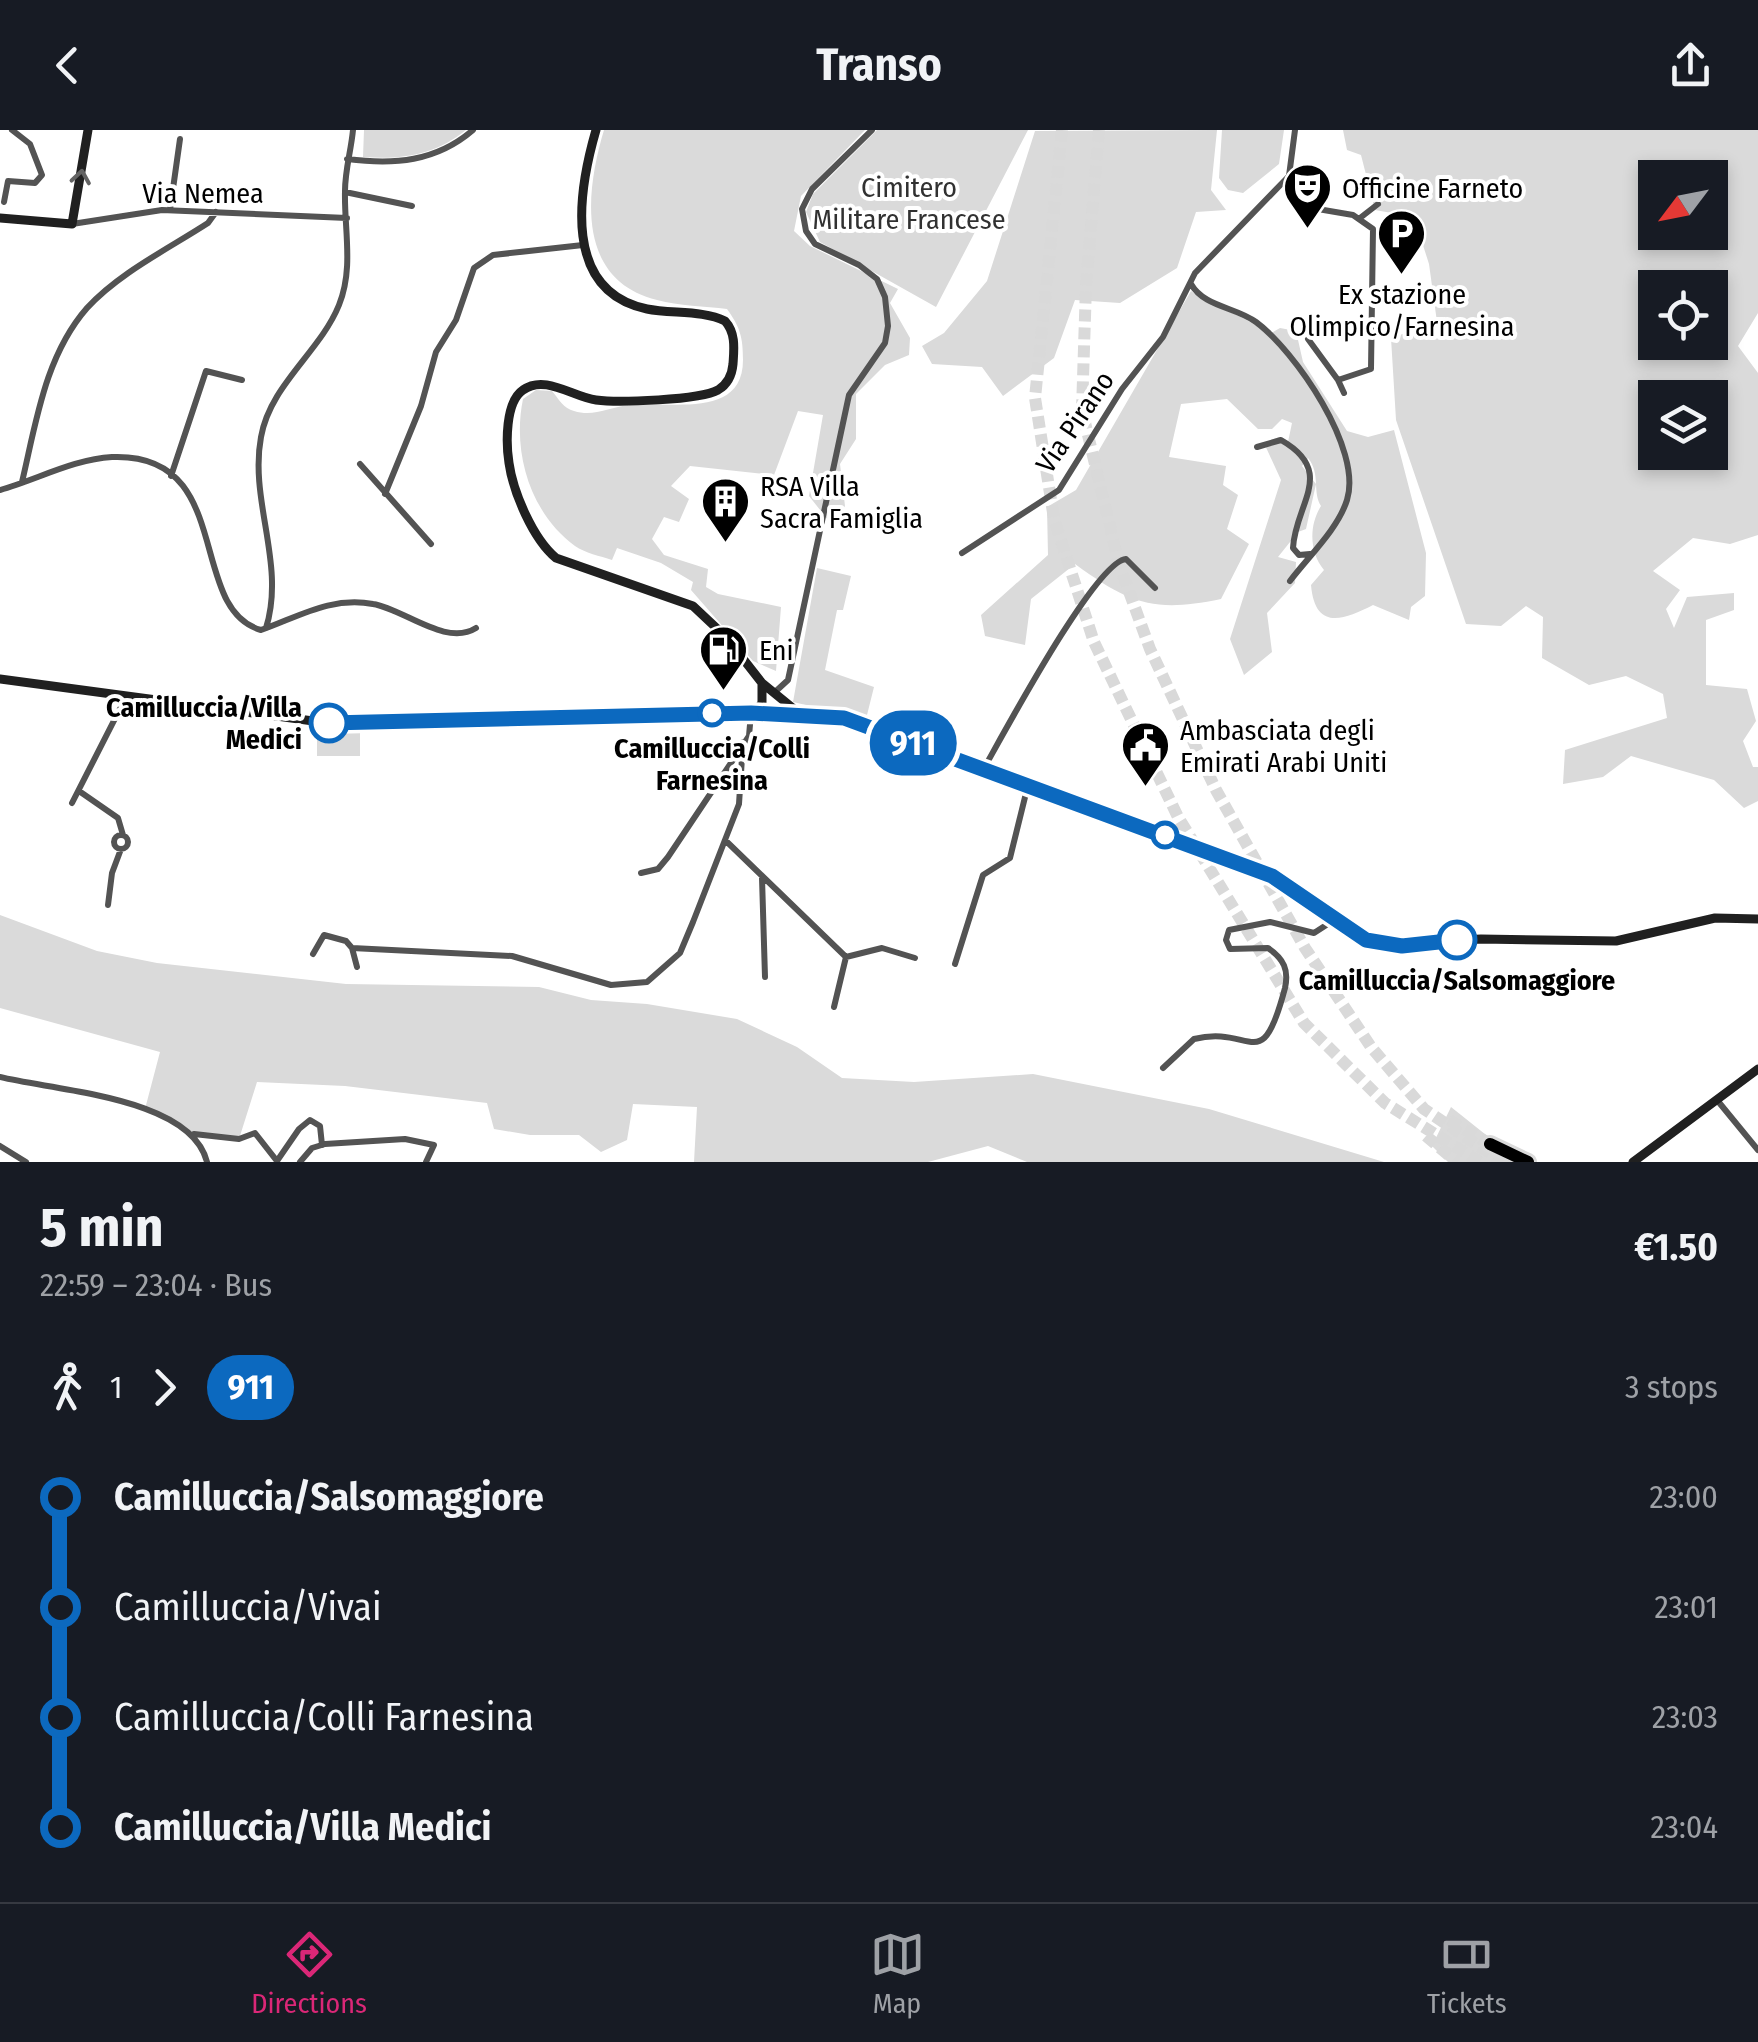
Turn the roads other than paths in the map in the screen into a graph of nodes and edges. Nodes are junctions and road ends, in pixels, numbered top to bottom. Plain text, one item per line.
1 (12, 130) edge
2 (88, 130) edge
3 (354, 130) edge
4 (473, 130) edge
5 (596, 130) edge
6 (872, 130) edge
7 (1295, 130) edge
8 (180, 139) dead end
9 (348, 159) junction
10 (1289, 176) junction
11 (345, 192) junction
12 (4, 202) dead end
13 (1378, 204) dead end
14 (412, 206) dead end
15 (170, 210) junction
16 (216, 212) junction
17 (0, 218) edge
18 (348, 218) junction
19 (1360, 218) junction
20 (72, 224) junction
21 (582, 245) junction
22 (1191, 283) junction
23 (1308, 339) dead end
24 (242, 380) dead end
25 (1338, 380) junction
26 (1344, 394) dead end
27 (1257, 447) dead end
28 (360, 464) dead end
29 (170, 476) junction
30 (22, 484) junction
31 (0, 490) edge
32 (385, 494) junction
33 (431, 544) dead end
34 (962, 553) dead end
35 (1311, 554) junction
36 (1290, 581) dead end
37 (1154, 588) dead end
38 (266, 628) junction
39 (476, 628) dead end
40 (0, 679) edge
41 (762, 683) junction
42 (775, 692) junction
43 (126, 697) junction
44 (752, 713) junction
45 (800, 714) junction
46 (743, 742) junction
47 (983, 770) junction
48 (1028, 786) junction
49 (79, 791) junction
50 (72, 803) dead end
51 (725, 840) junction
52 (641, 873) dead end
53 (762, 877) junction
54 (108, 905) dead end
55 (1758, 919) edge
56 (1334, 920) junction
57 (352, 948) junction
58 (313, 954) dead end
59 (846, 957) junction
60 (915, 958) dead end
61 (954, 964) dead end
62 (358, 967) dead end
63 (765, 977) dead end
64 (834, 1007) dead end
65 (1163, 1068) dead end
66 (1758, 1069) edge
67 (0, 1077) edge
68 (1717, 1100) junction
69 (194, 1134) junction
70 (322, 1144) junction
71 (1490, 1144) tunnel mouth
72 (0, 1146) edge
73 (1758, 1150) edge
74 (1636, 1161) edge
75 (26, 1162) edge
76 (207, 1162) edge
77 (300, 1162) edge
78 (426, 1162) edge
79 (1528, 1162) edge

1 - 12 street
20 -> 2 main road
3 - 9 street
4 - 9 street
5 - 21 main road
6 - 42 street
7 - 10 street
8 - 15 street
9 - 11 street
10 - 19 street
10 - 22 street, Via Pirano
11 - 14 street
11 - 18 street
13 - 19 street
15 - 16 street, Via Nemea
15 - 20 street, Via Nemea
16 - 18 street, Via Nemea
16 - 30 street
17 - 20 main road, Via Nemea
18 - 38 street
19 - 25 street
21 - 32 street
21 - 41 main road
22 - 34 street, Via Pirano
22 - 35 street
23 - 25 street
24 - 29 street
25 - 26 street
27 - 35 street
28 - 32 street
29 - 30 street
29 - 38 street
30 - 31 street
32 - 33 street
35 - 36 street
37 - 47 street
38 - 39 street
40 - 43 main road
41 - 42 main road
41 - 44 main road
42 - 45 main road
43 - 44 main road
43 - 49 street
44 - 45 main road
44 - 46 street
45 - 47 main road
46 - 51 street
46 - 52 street
47 - 48 main road
48 - 56 main road
48 - 61 street
49 - 50 street
49 - 54 street
51 - 53 street
51 - 57 street
53 - 59 street
53 - 63 street
55 - 56 main road
56 - 65 street
57 - 58 street
57 - 62 street
59 - 60 street
59 - 64 street
66 - 68 main road
67 - 69 street
68 - 73 street
68 - 74 main road
69 - 70 street
69 - 76 street
70 - 77 street
70 - 78 street
71 - 79 highway
72 - 75 street

